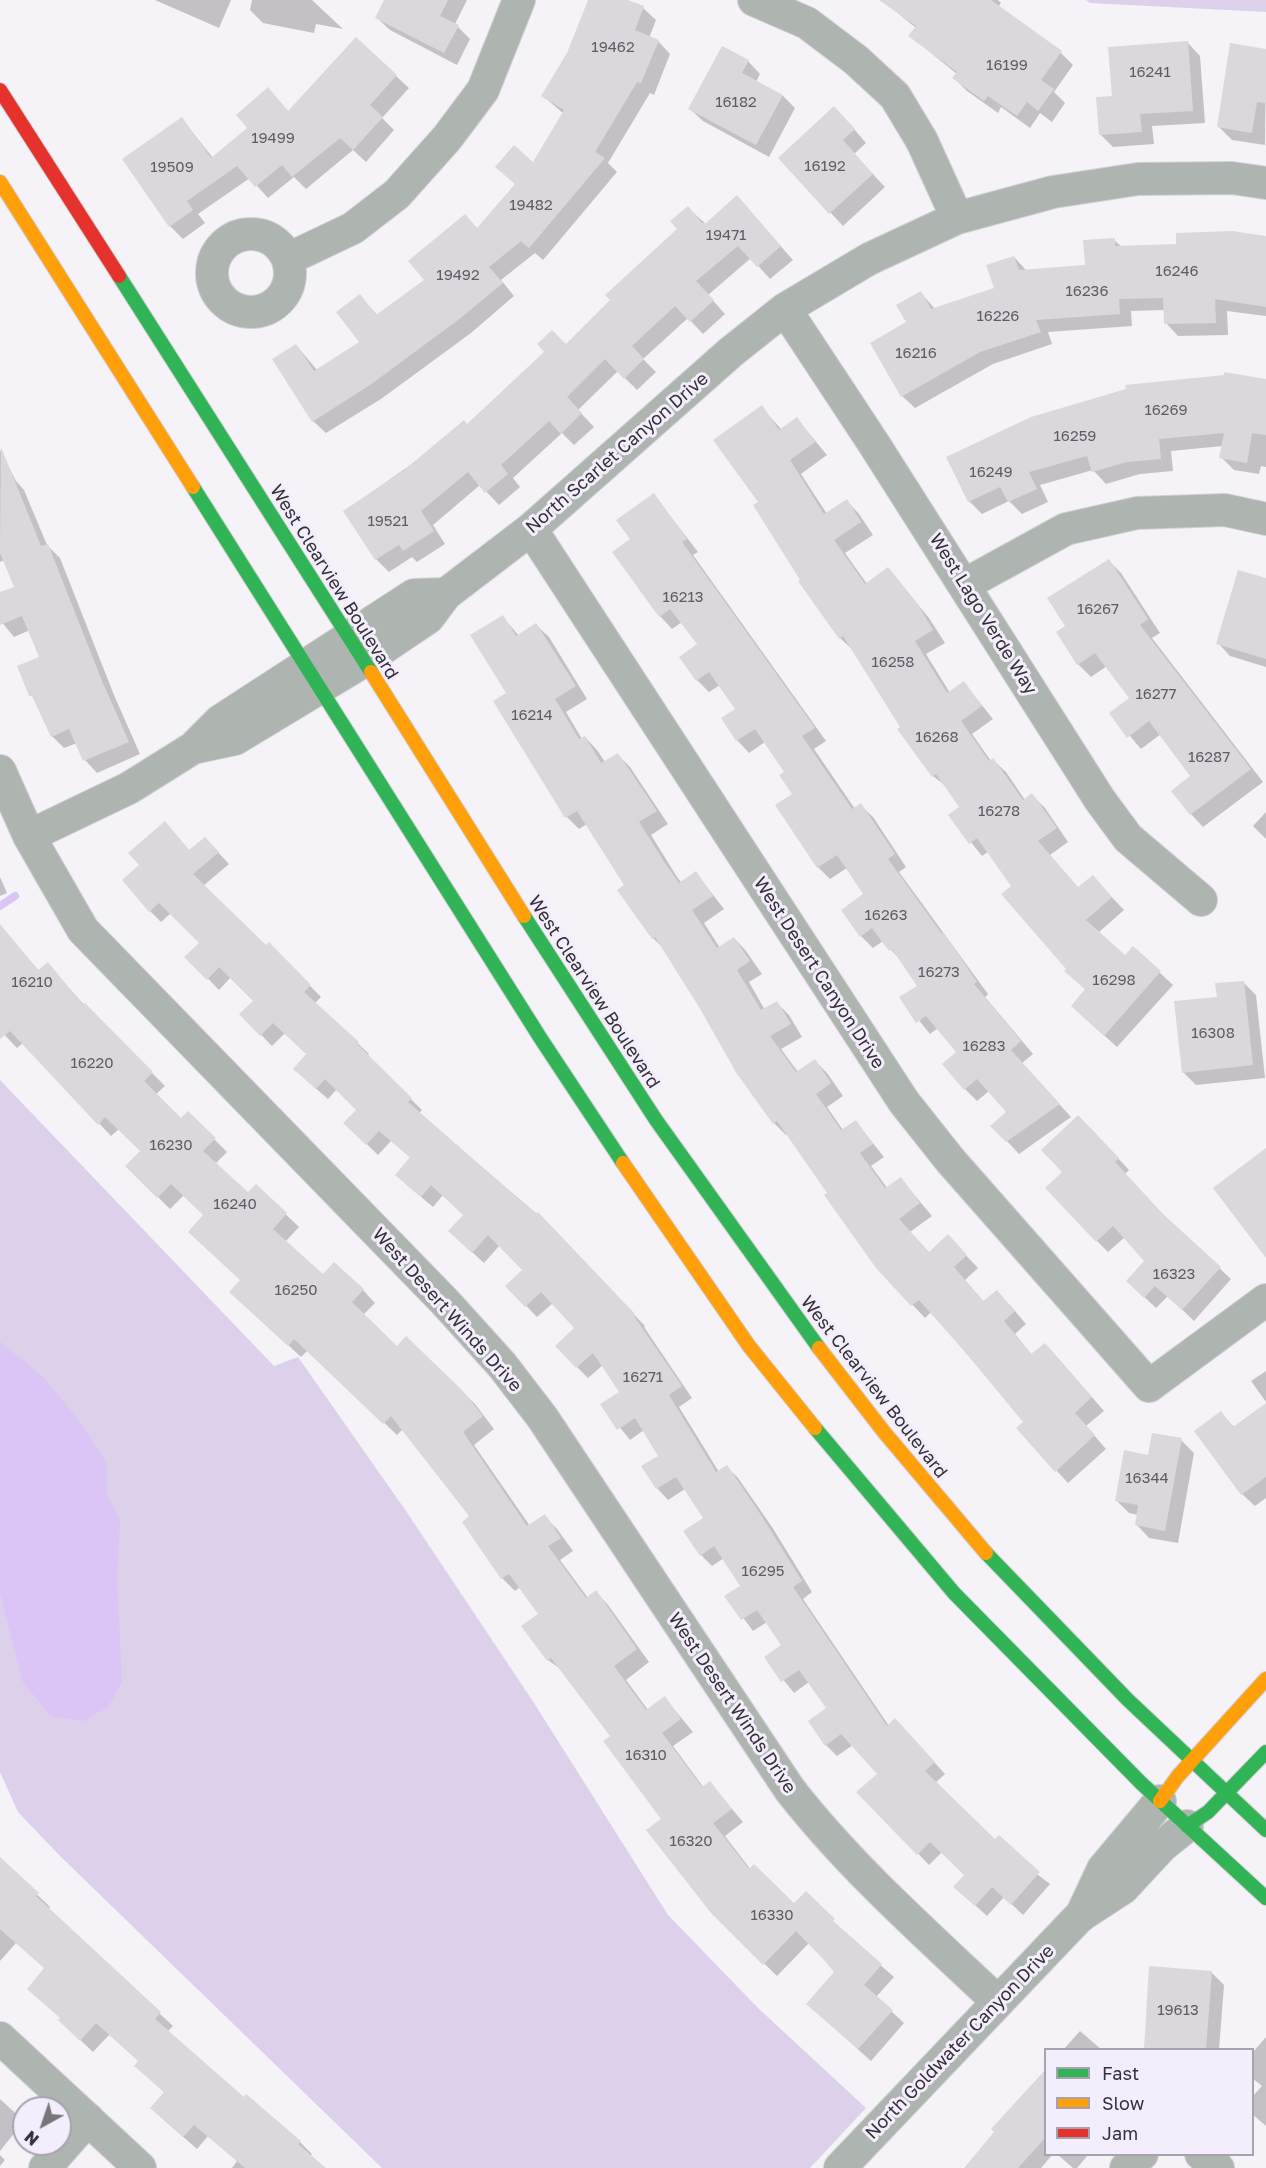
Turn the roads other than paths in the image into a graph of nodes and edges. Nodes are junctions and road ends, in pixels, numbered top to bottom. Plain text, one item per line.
1 (519, 0) edge
2 (754, 0) edge
3 (0, 90) edge
4 (0, 182) edge
5 (1266, 183) edge
6 (957, 218) junction
7 (288, 259) dead end
8 (785, 309) junction
9 (1266, 519) edge
10 (531, 529) junction
11 (964, 585) junction
12 (357, 650) junction
13 (314, 677) junction
14 (0, 771) edge
15 (29, 836) junction
16 (1201, 900) dead end
17 (1266, 1300) edge
18 (1266, 1679) edge
19 (1266, 1752) edge
20 (1191, 1762) junction
21 (1226, 1795) junction
22 (1160, 1801) junction
23 (1187, 1826) junction
24 (1266, 1830) edge
25 (1266, 1898) edge
26 (1080, 1916) junction
27 (997, 2001) junction
28 (0, 2038) edge
29 (88, 2119) junction
30 (1140, 2156) edge
31 (1203, 2156) edge
32 (45, 2168) edge
33 (140, 2168) edge
34 (840, 2168) edge
35 (1126, 2168) edge
36 (1218, 2168) edge

1 - 7 street
2 - 6 street
3 - 12 street, West Clearview Boulevard
4 - 13 street
5 - 6 street, North Scarlet Canyon Drive
6 - 8 street, North Scarlet Canyon Drive
8 - 10 street, North Scarlet Canyon Drive
8 - 11 street, West Lago Verde Way
9 - 11 street
10 - 12 street, North Scarlet Canyon Drive
10 - 17 street, West Desert Canyon Drive
11 - 16 street, West Lago Verde Way
12 - 13 street, North Scarlet Canyon Drive
12 - 20 street, West Clearview Boulevard
13 - 15 street, North Scarlet Canyon Drive
13 - 22 street
14 - 15 street, West Desert Winds Drive
15 - 27 street, West Desert Winds Drive
18 - 20 street, North Goldwater Canyon Drive
19 - 21 street, North Goldwater Canyon Drive
20 - 21 street, West Clearview Boulevard
20 - 22 street, North Goldwater Canyon Drive
21 - 23 street, North Goldwater Canyon Drive
21 - 24 street, West Clearview Boulevard
22 - 23 street
22 - 26 street, North Goldwater Canyon Drive
23 - 25 street
23 - 26 street, North Goldwater Canyon Drive
26 - 27 street, North Goldwater Canyon Drive
27 - 34 street, North Goldwater Canyon Drive
28 - 29 street
29 - 32 street
29 - 33 street
30 - 35 street
31 - 36 street

